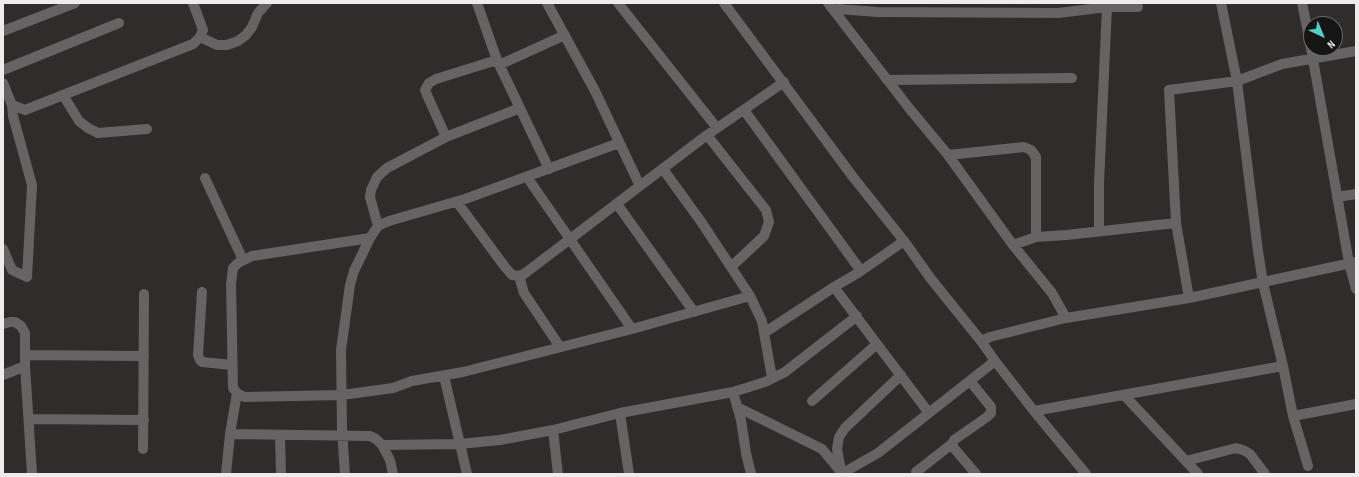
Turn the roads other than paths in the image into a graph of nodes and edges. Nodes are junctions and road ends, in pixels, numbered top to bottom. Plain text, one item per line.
1 (75, 3) edge
2 (193, 3) edge
3 (267, 3) edge
4 (477, 3) edge
5 (547, 3) edge
6 (618, 3) edge
7 (724, 3) edge
8 (828, 3) edge
9 (1221, 3) edge
10 (1302, 3) edge
11 (1106, 7) junction
12 (1138, 7) dead end
13 (838, 9) edge
14 (1305, 16) edge
15 (119, 23) dead end
16 (3, 31) edge
17 (564, 35) junction
18 (200, 37) junction
19 (1343, 51) edge
20 (1356, 51) edge
21 (1303, 55) edge
22 (1313, 56) edge
23 (498, 63) junction
24 (3, 70) edge
25 (1072, 78) dead end
26 (887, 80) junction
27 (1237, 81) junction
28 (784, 82) junction
29 (3, 83) edge
30 (63, 95) junction
31 (12, 105) junction
32 (520, 108) junction
33 (744, 110) junction
34 (717, 128) junction
35 (146, 129) dead end
36 (707, 135) junction
37 (446, 137) junction
38 (619, 143) junction
39 (948, 155) junction
40 (549, 169) junction
41 (663, 169) junction
42 (527, 177) junction
43 (205, 178) dead end
44 (640, 186) junction
45 (1356, 194) edge
46 (1337, 197) junction
47 (457, 202) junction
48 (617, 204) junction
49 (1176, 223) junction
50 (378, 226) junction
51 (1099, 231) junction
52 (1036, 237) junction
53 (370, 238) junction
54 (570, 239) junction
55 (904, 241) junction
56 (1013, 245) junction
57 (3, 249) edge
58 (243, 260) junction
59 (1352, 262) edge
60 (731, 267) junction
61 (861, 271) junction
62 (519, 276) junction
63 (1263, 283) junction
64 (834, 286) junction
65 (1356, 289) edge
66 (202, 292) dead end
67 (144, 294) dead end
68 (750, 296) junction
69 (1188, 298) junction
70 (694, 312) junction
71 (856, 316) junction
72 (1066, 318) junction
73 (3, 324) edge
74 (632, 329) junction
75 (764, 333) junction
76 (981, 341) junction
77 (878, 344) junction
78 (560, 347) junction
79 (26, 355) junction
80 (144, 356) junction
81 (995, 362) junction
82 (232, 364) junction
83 (25, 366) junction
84 (1283, 366) junction
85 (3, 374) edge
86 (901, 375) junction
87 (444, 376) junction
88 (772, 378) junction
89 (970, 382) junction
90 (733, 392) junction
91 (237, 393) junction
92 (342, 394) junction
93 (1124, 395) junction
94 (812, 401) dead end
95 (1356, 404) edge
96 (737, 407) junction
97 (1034, 411) junction
98 (620, 413) junction
99 (929, 413) junction
100 (1294, 416) junction
101 (29, 419) junction
102 (144, 420) junction
103 (553, 430) junction
104 (230, 434) junction
105 (280, 435) junction
106 (343, 435) junction
107 (953, 443) junction
108 (460, 444) junction
109 (382, 445) junction
110 (143, 449) dead end
111 (1186, 461) junction
112 (1308, 466) dead end
113 (916, 472) dead end
114 (32, 474) edge
115 (226, 474) edge
116 (281, 474) edge
117 (345, 474) edge
118 (393, 474) edge
119 (467, 474) edge
120 (558, 474) edge
121 (629, 474) edge
122 (751, 474) edge
123 (842, 474) edge
124 (976, 474) edge
125 (1086, 474) edge
126 (1198, 474) edge
127 (1265, 474) edge

1 - 16 street
2 - 18 street
3 - 18 street
4 - 23 street
5 - 17 street
6 - 34 street
7 - 28 street
8 - 13 street
9 - 27 street
10 - 14 street
11 - 12 street
11 - 13 street
11 - 51 street
13 - 26 street
15 - 24 street
17 - 23 street
17 - 38 street
18 - 30 street
19 - 20 street
21 - 27 street
22 - 46 street
23 - 32 street
23 - 37 street
25 - 26 street
26 - 39 street
27 - 49 street
27 - 63 street
28 - 33 street
28 - 55 street
29 - 31 street
30 - 31 street
30 - 35 street
31 - 57 street
32 - 37 street
32 - 40 street
33 - 34 street
33 - 61 street
34 - 36 street
36 - 41 street
36 - 60 street
37 - 50 street
38 - 40 street
38 - 44 street
39 - 52 street
39 - 56 street
40 - 42 street
41 - 44 street
41 - 60 street
42 - 47 street
42 - 54 street
43 - 58 street
44 - 48 street
45 - 46 street
46 - 59 street
47 - 50 street
47 - 62 street
48 - 54 street
48 - 70 street
49 - 51 street
49 - 69 street
50 - 53 street
51 - 52 street
52 - 56 street
53 - 58 street
53 - 92 street
54 - 62 street
54 - 74 street
55 - 61 street
55 - 76 street
56 - 72 street
58 - 82 street
59 - 63 street
59 - 65 street
60 - 68 street
61 - 64 street
62 - 78 street
63 - 69 street
63 - 84 street
64 - 71 street
64 - 75 street
66 - 82 street
67 - 80 street
68 - 70 street
68 - 75 street
69 - 72 street
70 - 74 street
71 - 77 street
71 - 88 street
72 - 76 street
73 - 79 street
74 - 78 street
75 - 88 street
76 - 81 street
77 - 86 street
77 - 94 street
78 - 87 street
79 - 80 street
79 - 83 street
80 - 102 street
81 - 89 street
81 - 97 street
82 - 91 street
83 - 85 street
83 - 101 street
84 - 93 street
84 - 100 street
86 - 99 street
86 - 123 street
87 - 92 street
87 - 108 street
88 - 90 street
89 - 99 street
89 - 107 street
90 - 96 street
90 - 98 street
91 - 92 street
91 - 104 street
92 - 106 street
93 - 97 street
93 - 111 street
95 - 100 street
96 - 122 street
96 - 123 street
97 - 125 street
98 - 103 street
98 - 121 street
99 - 123 street
100 - 112 street
101 - 102 street
101 - 114 street
102 - 110 street
103 - 108 street
103 - 120 street
104 - 105 street
104 - 115 street
105 - 106 street
105 - 116 street
106 - 109 street
106 - 117 street
107 - 113 street
107 - 124 street
108 - 109 street
108 - 119 street
109 - 118 street
111 - 126 street
111 - 127 street

